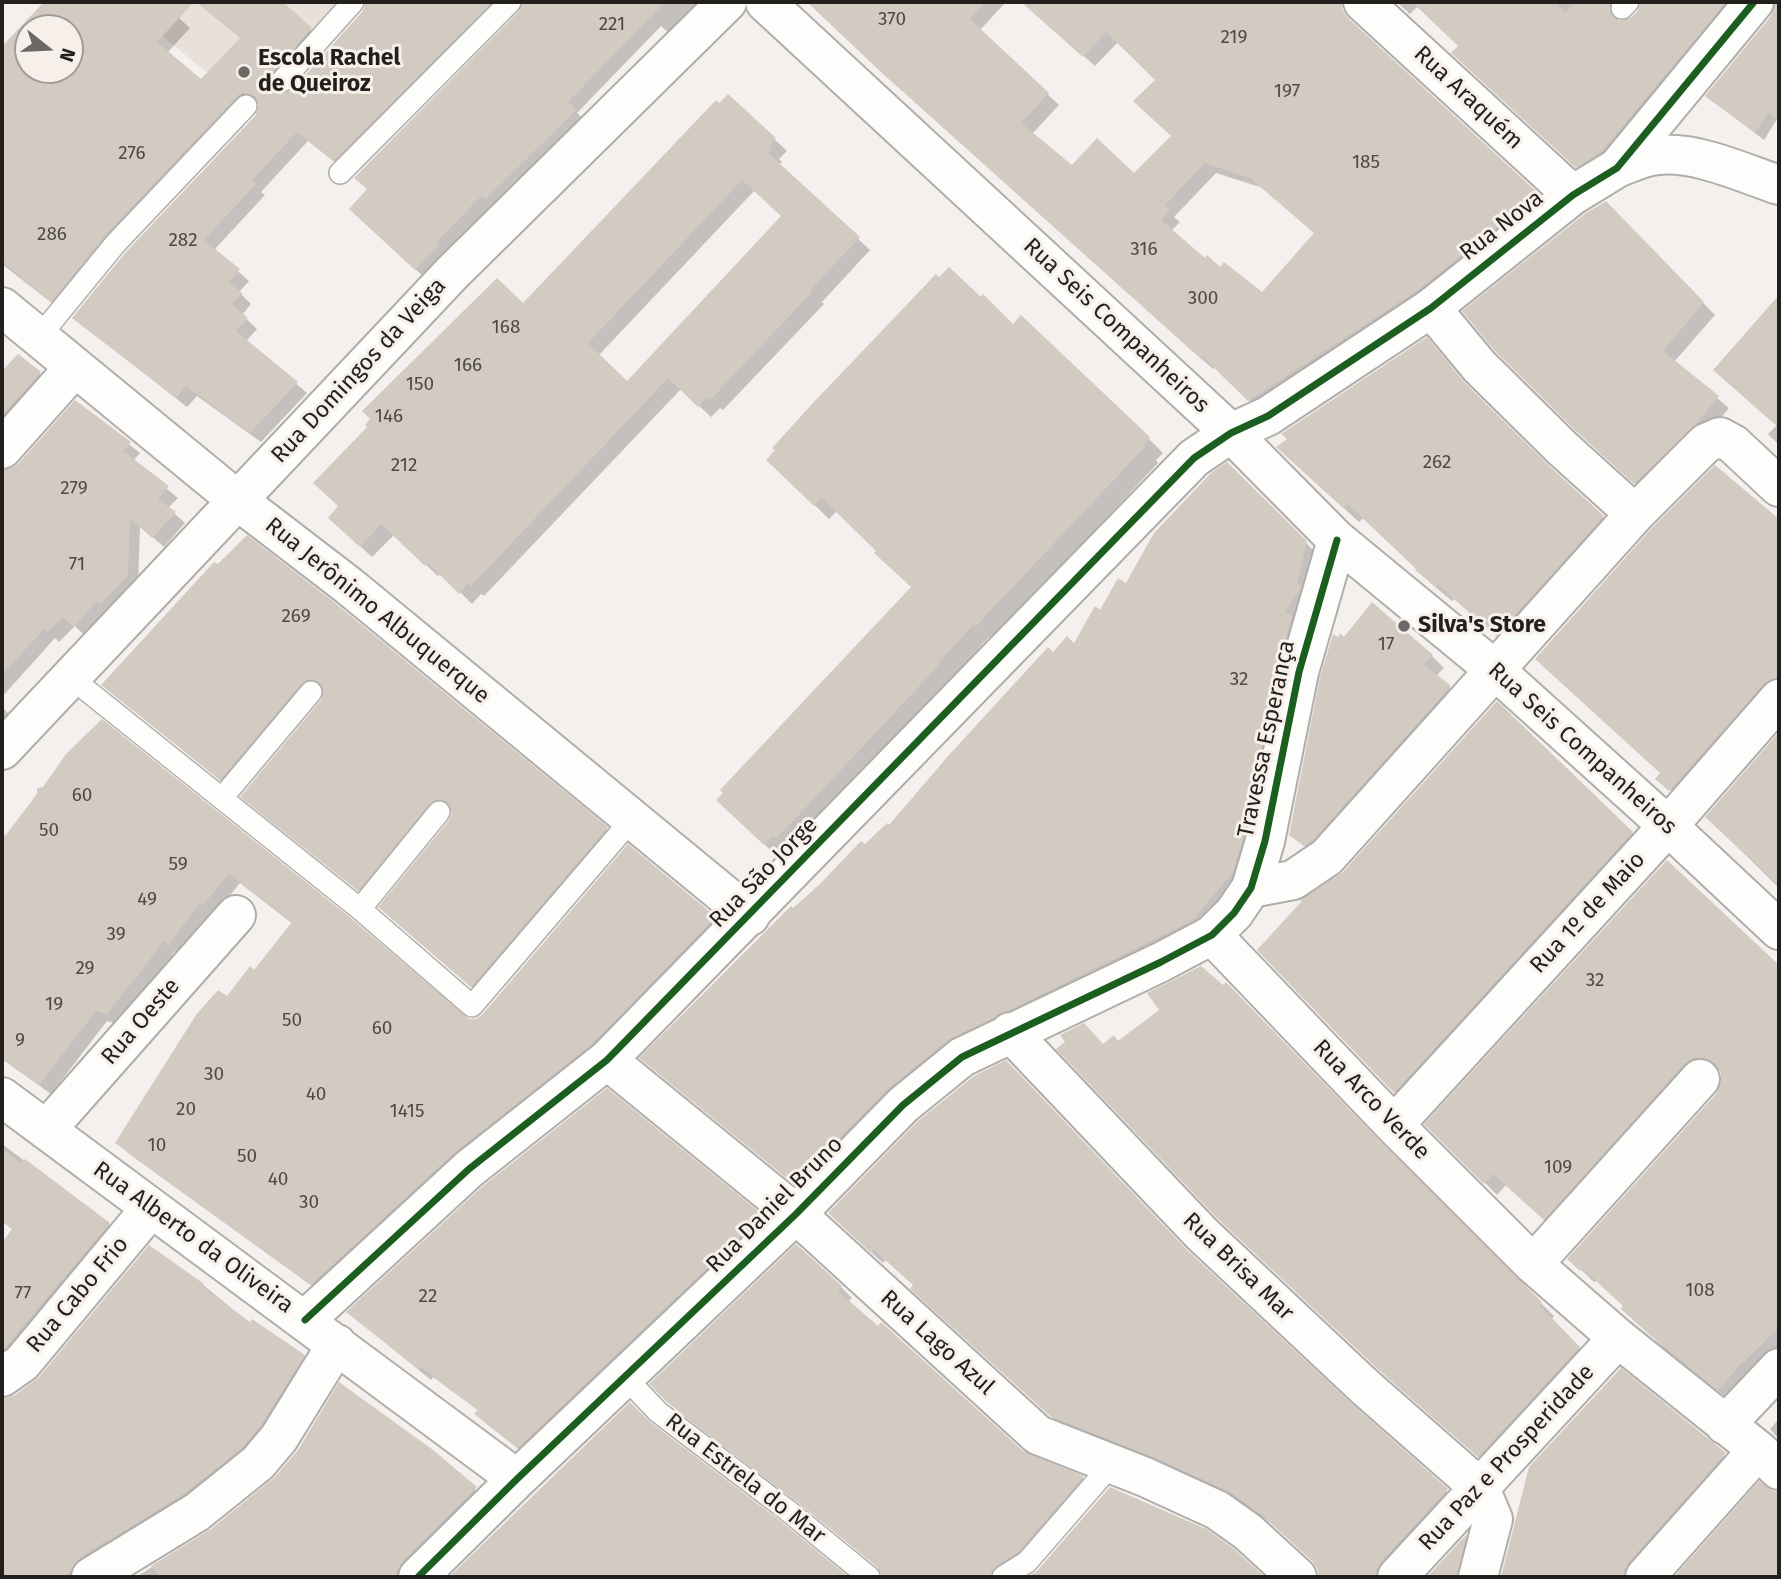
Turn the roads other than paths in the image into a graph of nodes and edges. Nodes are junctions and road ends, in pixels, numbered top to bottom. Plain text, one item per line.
1 (353, 2) edge
2 (510, 2) edge
3 (727, 2) edge
4 (1363, 2) edge
5 (1754, 2) edge
6 (778, 6) edge
7 (282, 81) dead end
8 (246, 106) dead end
9 (1617, 169) junction
10 (340, 173) dead end
11 (1779, 185) edge
12 (1573, 195) junction
13 (2, 307) edge
14 (1431, 307) junction
15 (38, 337) junction
16 (75, 366) junction
17 (1231, 433) junction
18 (2, 449) edge
19 (1779, 487) edge
20 (237, 500) junction
21 (1635, 514) junction
22 (1337, 540) junction
23 (1495, 670) junction
24 (70, 677) junction
25 (311, 692) dead end
26 (1779, 699) edge
27 (2, 750) edge
28 (222, 799) junction
29 (439, 812) dead end
30 (633, 818) junction
31 (1668, 826) junction
32 (1251, 888) junction
33 (360, 909) junction
34 (236, 915) dead end
35 (750, 916) junction
36 (1779, 930) edge
37 (1212, 934) junction
38 (1010, 1032) junction
39 (607, 1060) junction
40 (1700, 1079) dead end
41 (2, 1097) edge
42 (1394, 1125) junction
43 (46, 1130) junction
44 (151, 1208) junction
45 (796, 1214) junction
46 (1532, 1264) junction
47 (305, 1320) junction
48 (1618, 1338) junction
49 (337, 1344) junction
50 (1779, 1368) edge
51 (2, 1377) edge
52 (625, 1377) junction
53 (1725, 1425) junction
54 (1768, 1460) edge
55 (1112, 1464) junction
56 (517, 1479) junction
57 (1480, 1488) junction
58 (91, 1577) edge
59 (418, 1577) edge
60 (869, 1577) edge
61 (1003, 1577) edge
62 (1297, 1577) edge
63 (1397, 1577) edge
64 (1478, 1577) edge
65 (1645, 1577) edge

1 - 7 lane
2 - 10 lane
3 - 20 street, Rua Domingos da Veiga
4 - 12 street, Rua Araquém
5 - 9 street, Rua Nova
6 - 17 street, Rua Seis Companheiros
8 - 15 lane
9 - 11 street
9 - 12 street, Rua Nova
12 - 14 street, Rua Nova
13 - 15 street, Rua Jerônimo Albuquerque
14 - 17 street, Rua Nova
14 - 21 street
15 - 16 street, Rua Jerônimo Albuquerque
16 - 18 street
16 - 20 street, Rua Jerônimo Albuquerque
17 - 22 street, Rua Seis Companheiros
17 - 35 street, Rua São Jorge
19 - 21 street
20 - 24 street, Rua Domingos da Veiga
20 - 30 street, Rua Jerônimo Albuquerque
21 - 23 street
22 - 23 street, Rua Seis Companheiros
22 - 32 street, Travessa Esperança
23 - 31 street, Rua Seis Companheiros
23 - 32 street
24 - 27 street, Rua Domingos da Veiga
24 - 28 lane
25 - 28 lane
26 - 31 street, Rua 1º de Maio
28 - 33 lane
29 - 33 lane
30 - 33 lane
30 - 35 street, Rua Jerônimo Albuquerque
31 - 36 street, Rua Seis Companheiros
31 - 42 street, Rua 1º de Maio
32 - 37 street, Travessa Esperança
34 - 43 street, Rua Oeste
35 - 39 street, Rua São Jorge
37 - 38 street, Rua Daniel Bruno
37 - 42 street, Rua Arco Verde
38 - 45 street, Rua Daniel Bruno
38 - 57 street, Rua Brisa Mar
39 - 45 street, Rua Lago Azul
39 - 47 street, Rua São Jorge
40 - 46 street
41 - 43 street, Rua Alberto da Oliveira
42 - 46 street, Rua Arco Verde
43 - 44 street, Rua Alberto da Oliveira
44 - 47 street, Rua Alberto da Oliveira
44 - 51 street, Rua Cabo Frio
45 - 52 street, Rua Daniel Bruno
45 - 55 street, Rua Lago Azul
46 - 48 street, Rua Arco Verde
47 - 49 street, Rua Alberto da Oliveira
48 - 53 street, Rua Arco Verde
48 - 57 street, Rua Paz e Prosperidade
49 - 56 street, Rua Alberto da Oliveira
49 - 58 street
50 - 53 street
52 - 56 street, Rua Daniel Bruno
52 - 60 lane, Rua Estrela do Mar
53 - 54 street, Rua Arco Verde
54 - 65 street
55 - 61 lane
55 - 62 street, Rua Lago Azul
56 - 59 street, Rua Daniel Bruno
57 - 63 street, Rua Paz e Prosperidade
57 - 64 street

